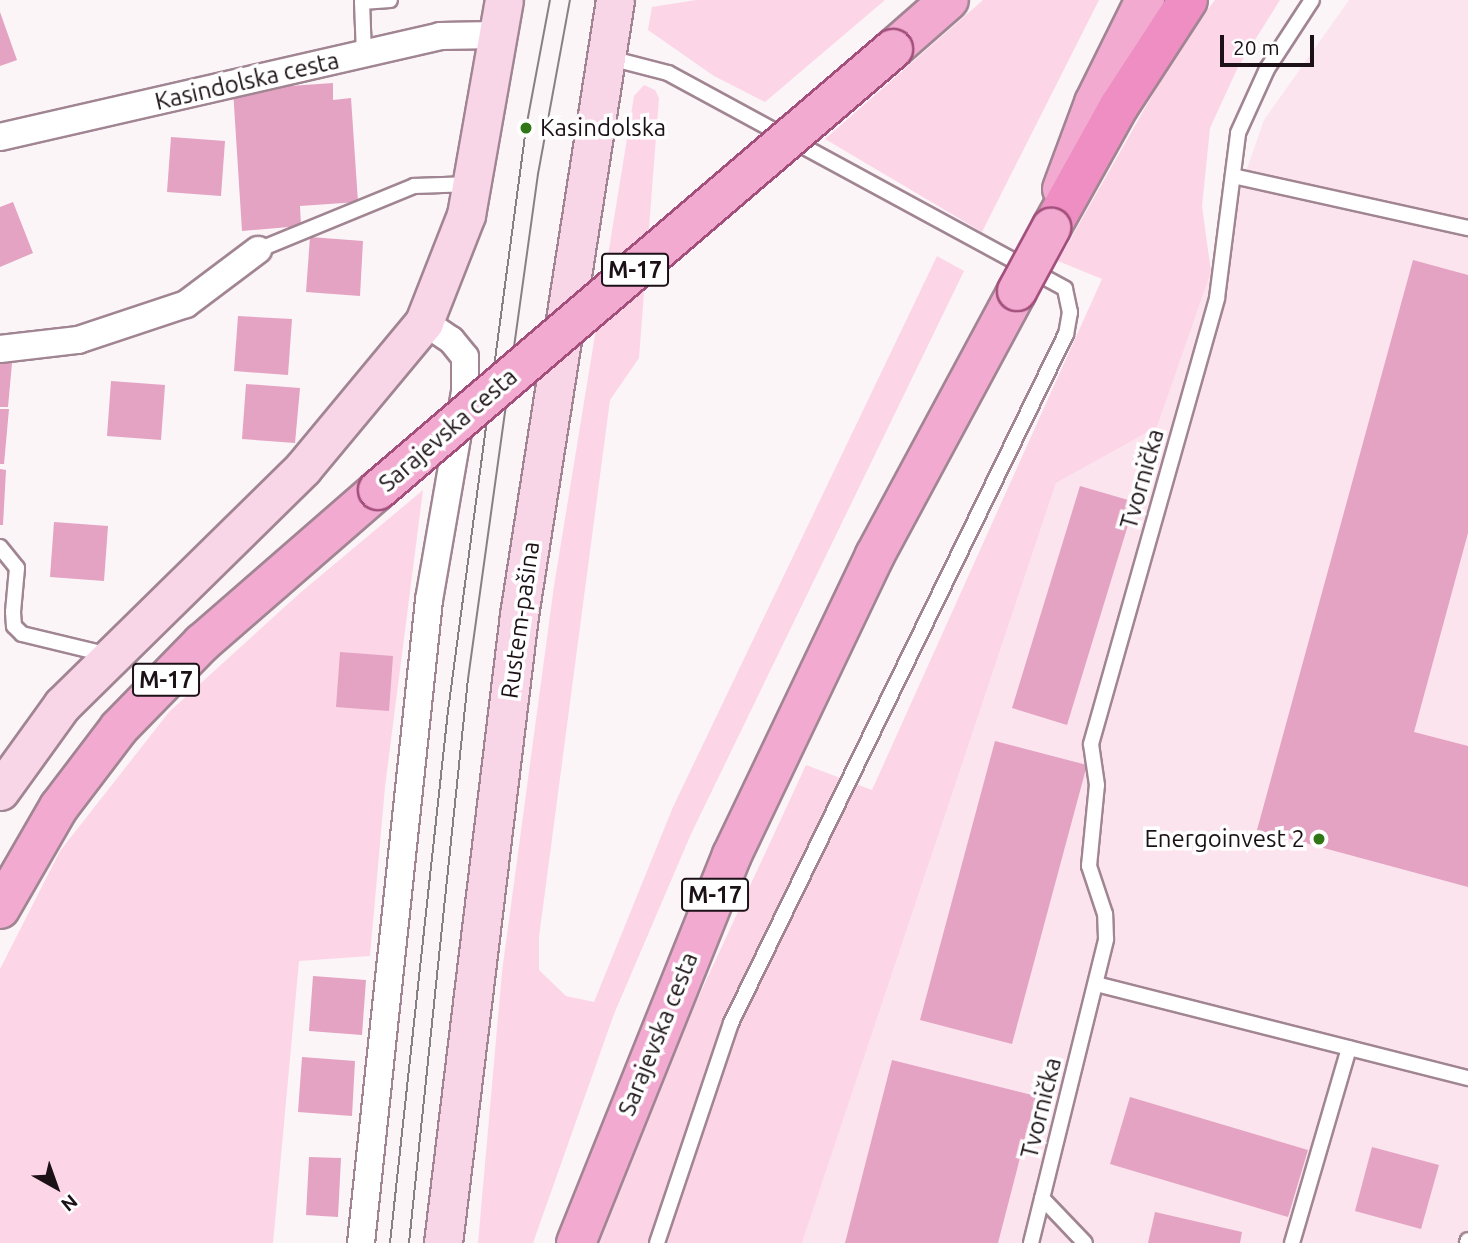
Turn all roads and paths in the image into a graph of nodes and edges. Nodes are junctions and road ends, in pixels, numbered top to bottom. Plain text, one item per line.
1 (390, 0) edge
2 (504, 0) edge
3 (615, 0) edge
4 (950, 0) edge
5 (1144, 0) edge
6 (1188, 0) edge
7 (1312, 0) edge
8 (496, 35) junction
9 (364, 54) junction
10 (606, 57) junction
11 (0, 137) edge
12 (1233, 176) junction
13 (473, 184) junction
14 (1051, 228) junction
15 (1468, 228) edge
16 (258, 250) joint
17 (424, 322) junction
18 (0, 349) edge
19 (0, 547) edge
20 (109, 655) junction
21 (0, 790) edge
22 (0, 909) edge
23 (1096, 984) junction
24 (1349, 1048) junction
25 (1468, 1078) edge
26 (1042, 1198) junction
27 (361, 1243) edge
28 (443, 1243) edge
29 (576, 1243) edge
30 (657, 1243) edge
31 (1031, 1243) edge
32 (1085, 1243) edge
33 (1292, 1243) edge

1 - 9 lane
2 - 8 main road
3 - 10 main road, Rustem-pašina
4 - 22 main road, Sarajevska cesta / M-17, bridge
5 - 14 main road, Sarajevska cesta
6 - 14 highway, M-17
7 - 12 lane, Tvornička
8 - 9 street, Kasindolska cesta
8 - 13 main road
9 - 11 street, Kasindolska cesta
10 - 28 main road, Rustem-pašina
10 - 30 lane
12 - 15 lane
12 - 23 lane, Tvornička
13 - 16 lane
13 - 17 main road
14 - 29 main road, Sarajevska cesta / M-17, bridge
16 - 18 street
17 - 20 main road
17 - 27 street
19 - 20 lane
20 - 21 main road
23 - 24 lane
23 - 26 lane, Tvornička
24 - 25 lane
24 - 33 lane
26 - 31 lane, Tvornička
26 - 32 lane

